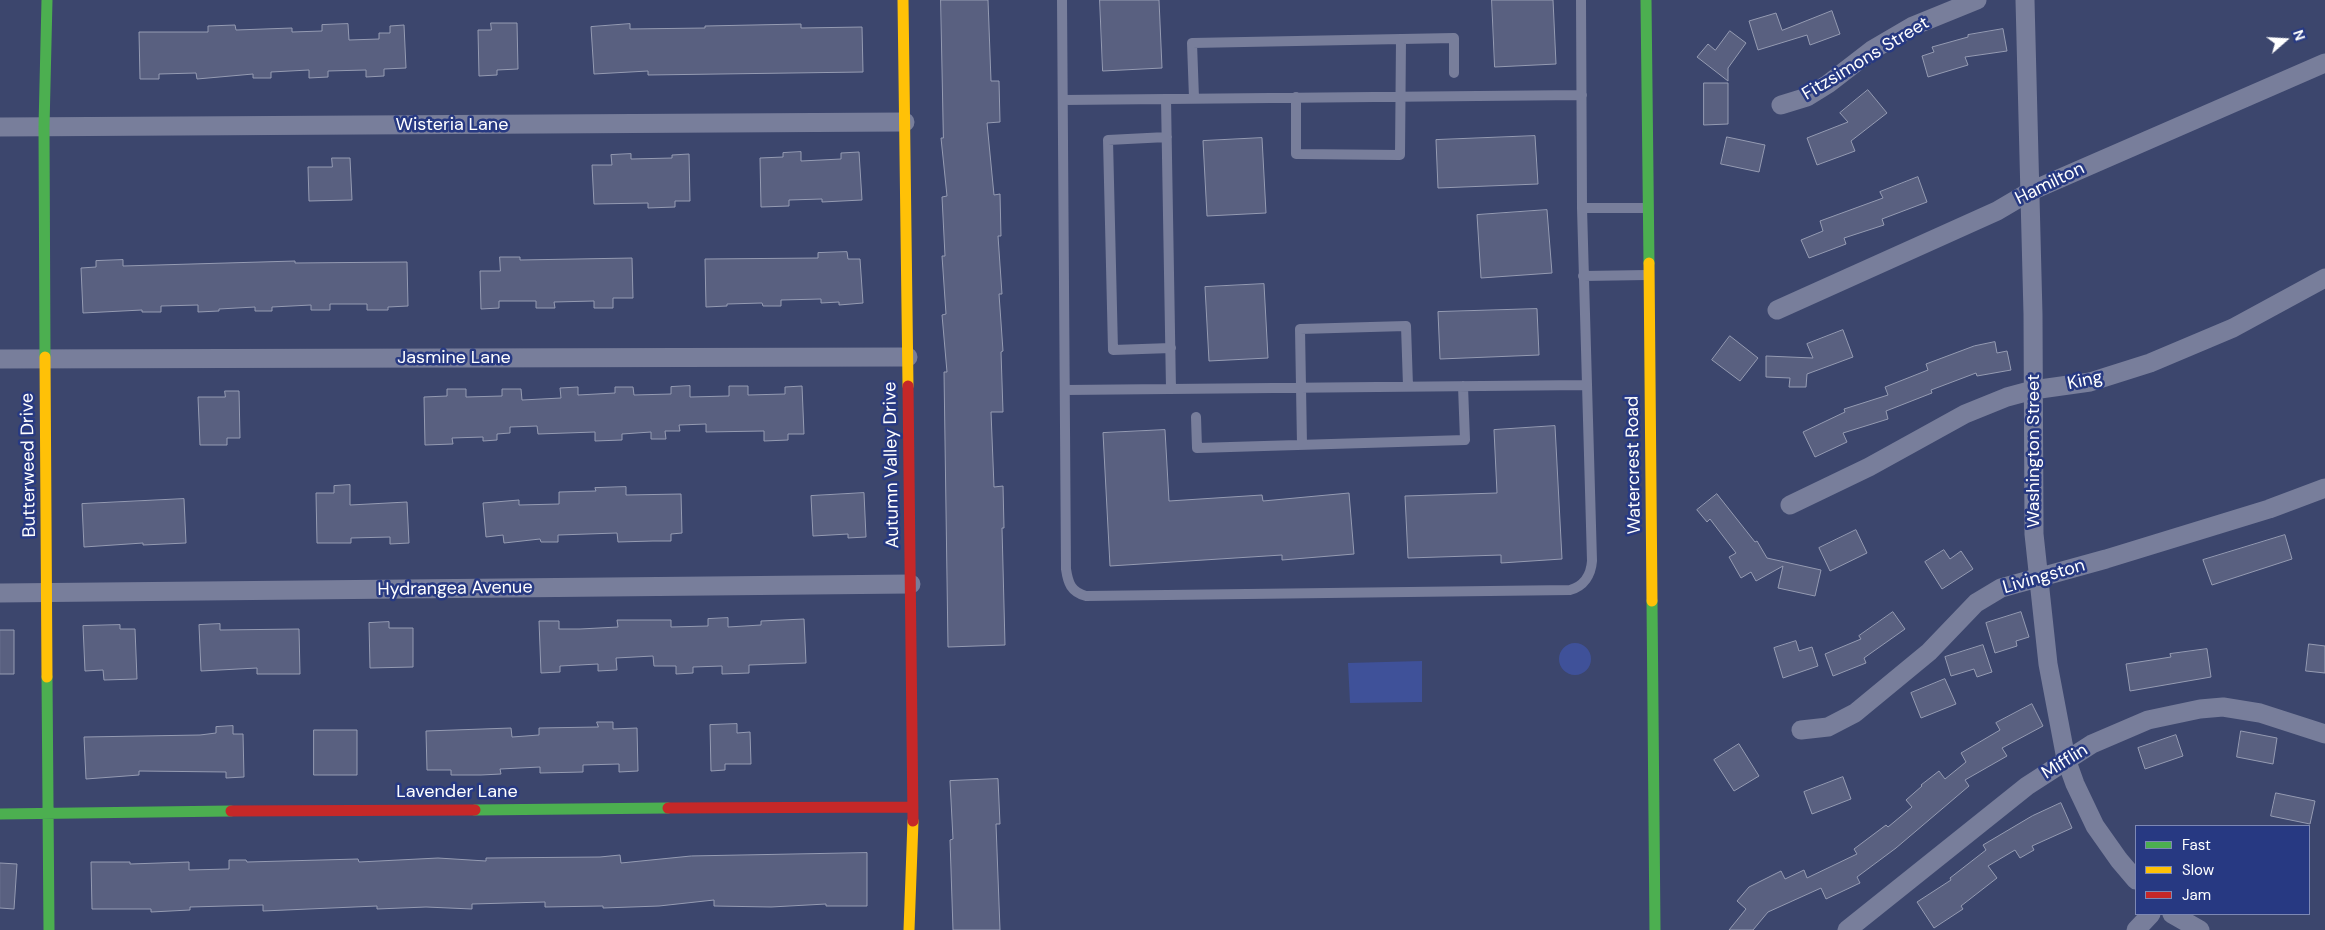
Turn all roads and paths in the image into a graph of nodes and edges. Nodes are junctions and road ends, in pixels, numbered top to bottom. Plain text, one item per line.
1 (46, 0) edge
2 (904, 0) edge
3 (1062, 0) edge
4 (1581, 0) edge
5 (1646, 0) edge
6 (1977, 0) edge
7 (2025, 0) edge
8 (1401, 39) junction
9 (2325, 63) edge
10 (1454, 72) dead end
11 (1582, 95) junction
12 (1400, 96) junction
13 (1194, 98) junction
14 (1296, 98) junction
15 (1166, 99) junction
16 (1063, 100) junction
17 (1781, 105) dead end
18 (905, 122) junction
19 (0, 127) edge
20 (44, 127) junction
21 (1167, 137) junction
22 (2031, 191) junction
23 (1582, 208) junction
24 (1648, 208) junction
25 (1649, 275) junction
26 (1583, 276) junction
27 (2325, 278) edge
28 (1777, 310) dead end
29 (1171, 348) junction
30 (908, 357) junction
31 (0, 359) edge
32 (46, 359) junction
33 (1586, 384) junction
34 (1408, 386) junction
35 (1463, 386) junction
36 (1302, 387) junction
37 (1171, 388) junction
38 (1065, 390) junction
39 (2033, 390) junction
40 (1196, 417) dead end
41 (1302, 445) junction
42 (2325, 488) edge
43 (1790, 505) dead end
44 (2038, 577) junction
45 (911, 584) junction
46 (0, 593) edge
47 (48, 593) junction
48 (1801, 730) dead end
49 (2325, 734) edge
50 (2066, 760) junction
51 (913, 807) junction
52 (49, 812) junction
53 (0, 814) edge
54 (2135, 879) edge
55 (2150, 915) edge
56 (2174, 915) edge
57 (49, 930) edge
58 (909, 930) edge
59 (1655, 930) edge
60 (1847, 930) edge
61 (2136, 930) edge
62 (2200, 930) edge

1 - 20 street, Butterweed Drive
2 - 18 street, Autumn Valley Drive
3 - 16 lane
4 - 11 lane
5 - 24 street, Watercrest Road
6 - 17 street, Fitzsimons Street
7 - 22 street, Washington Street
8 - 10 lane
8 - 12 lane
8 - 13 lane
9 - 22 street, Hamilton
11 - 12 lane
11 - 23 lane
12 - 14 lane
12 - 14 lane
13 - 14 lane
13 - 15 lane
15 - 16 lane
15 - 21 lane
16 - 38 lane
18 - 20 street, Wisteria Lane
18 - 30 street, Autumn Valley Drive
19 - 20 street, Wisteria Lane
20 - 32 street, Butterweed Drive
21 - 29 lane
21 - 29 lane
22 - 28 street, Hamilton
22 - 39 street, Washington Street
23 - 24 lane
23 - 26 lane
24 - 25 street, Watercrest Road
25 - 26 lane
25 - 59 street, Watercrest Road
26 - 33 lane
27 - 39 street, King
29 - 37 lane
30 - 32 street, Jasmine Lane
30 - 45 street, Autumn Valley Drive
31 - 32 street, Jasmine Lane
32 - 47 street, Butterweed Drive
33 - 35 lane
33 - 38 lane
34 - 35 lane
34 - 36 lane
34 - 36 lane
35 - 41 lane
36 - 37 lane
36 - 41 lane
37 - 38 lane
39 - 43 street, King
39 - 44 street, Washington Street
40 - 41 lane
42 - 44 street, Livingston
44 - 48 street, Livingston
44 - 50 street, Washington Street
45 - 47 street, Hydrangea Avenue
45 - 51 street, Autumn Valley Drive
46 - 47 street, Hydrangea Avenue
47 - 52 street, Butterweed Drive
49 - 50 street, Mifflin
50 - 54 street, Washington Street
50 - 60 street, Mifflin
51 - 52 street, Lavender Lane
51 - 58 street, Autumn Valley Drive
52 - 53 street, Lavender Lane
52 - 57 street, Butterweed Drive
55 - 61 street
56 - 62 street

